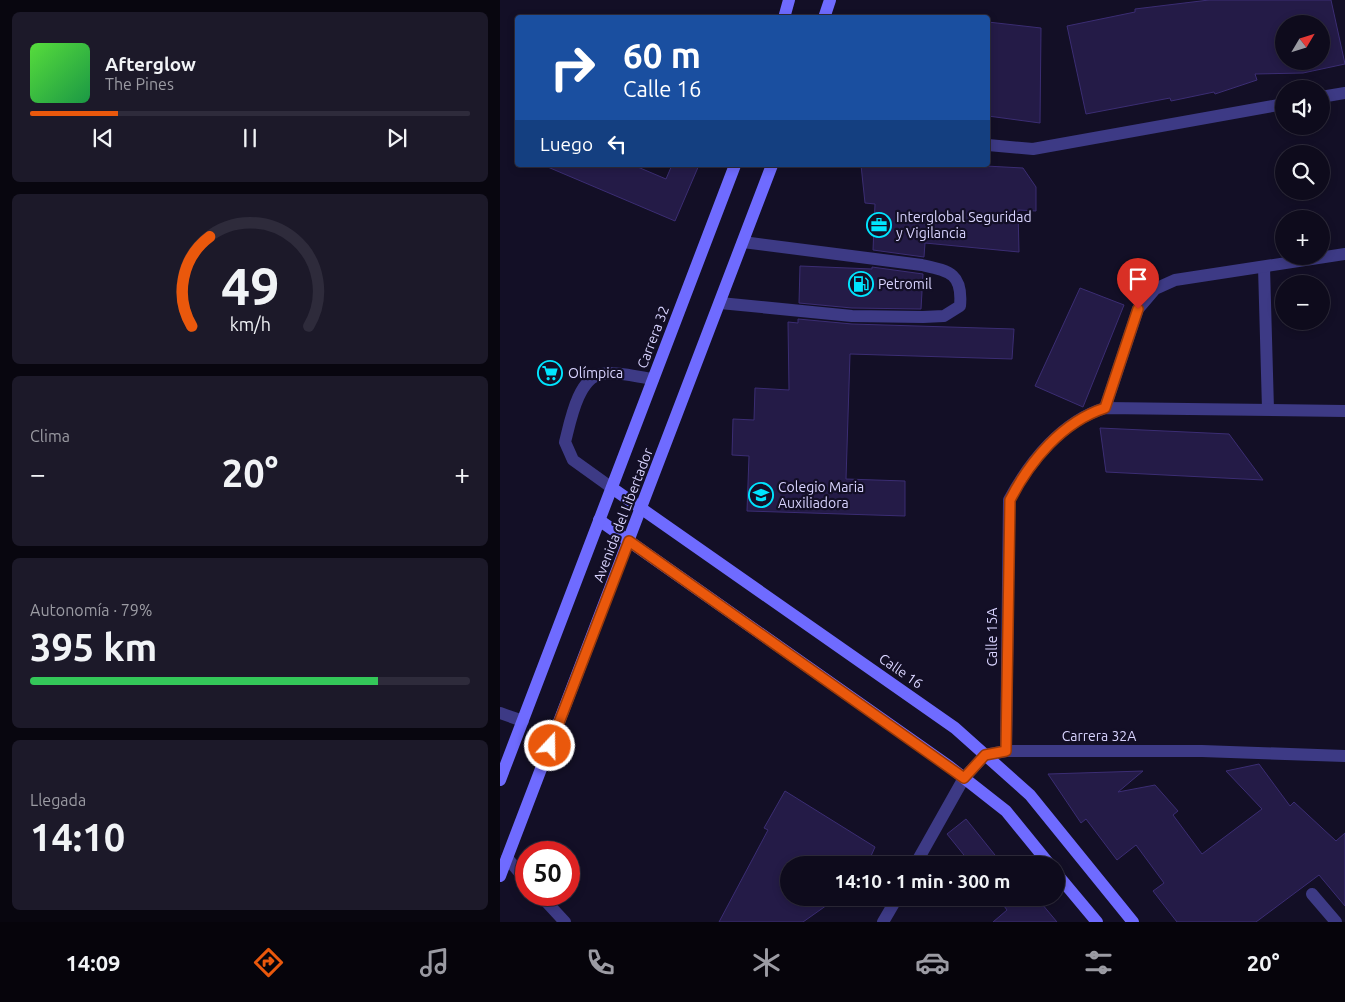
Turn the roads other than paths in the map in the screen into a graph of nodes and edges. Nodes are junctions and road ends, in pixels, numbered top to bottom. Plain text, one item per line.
1 (789, 0) edge
2 (830, 0) edge
3 (785, 15) edge
4 (825, 15) edge
5 (1345, 93) edge
6 (1330, 96) edge
7 (1275, 106) edge
8 (990, 144) edge
9 (734, 167) edge
10 (771, 167) edge
11 (743, 242) junction
12 (1345, 254) edge
13 (1264, 266) junction
14 (720, 303) junction
15 (652, 379) junction
16 (1105, 408) junction
17 (1268, 409) junction
18 (1345, 411) edge
19 (612, 488) junction
20 (642, 507) junction
21 (599, 520) junction
22 (629, 541) junction
23 (500, 713) edge
24 (523, 721) junction
25 (1006, 751) junction
26 (985, 755) junction
27 (1345, 756) edge
28 (964, 778) junction
29 (500, 780) edge
30 (920, 856) edge
31 (1043, 856) edge
32 (507, 858) junction
33 (515, 867) edge
34 (500, 876) edge
35 (1065, 884) edge
36 (1312, 894) dead end
37 (550, 906) edge
38 (892, 906) edge
39 (565, 922) edge
40 (883, 922) edge
41 (1097, 922) edge
42 (1134, 922) edge
43 (1336, 922) edge

1 - 3 main road
2 - 4 main road
5 - 6 street
7 - 8 street
9 - 15 main road, Carrera 32
10 - 11 main road, Avenida del Libertador
11 - 14 main road, Avenida del Libertador
11 - 14 street
12 - 13 street
13 - 16 street
13 - 17 street
14 - 20 main road, Avenida del Libertador
15 - 19 main road, Carrera 32
15 - 19 street
16 - 17 street
16 - 25 street, Calle 15A
17 - 18 street
19 - 20 main road, Calle 16
19 - 21 main road, Carrera 32
20 - 22 main road, Avenida del Libertador
20 - 26 main road, Calle 16
21 - 22 main road
21 - 24 main road, Avenida del Libertador
22 - 28 main road
22 - 32 main road, Avenida del Libertador
23 - 24 street
24 - 29 main road, Avenida del Libertador
25 - 26 street, Carrera 32A
25 - 27 street, Carrera 32A
26 - 28 street
26 - 42 main road, Calle 16
28 - 30 street
28 - 31 main road
32 - 33 street
32 - 34 main road, Avenida del Libertador
35 - 41 main road
36 - 43 street
37 - 39 street
38 - 40 street

